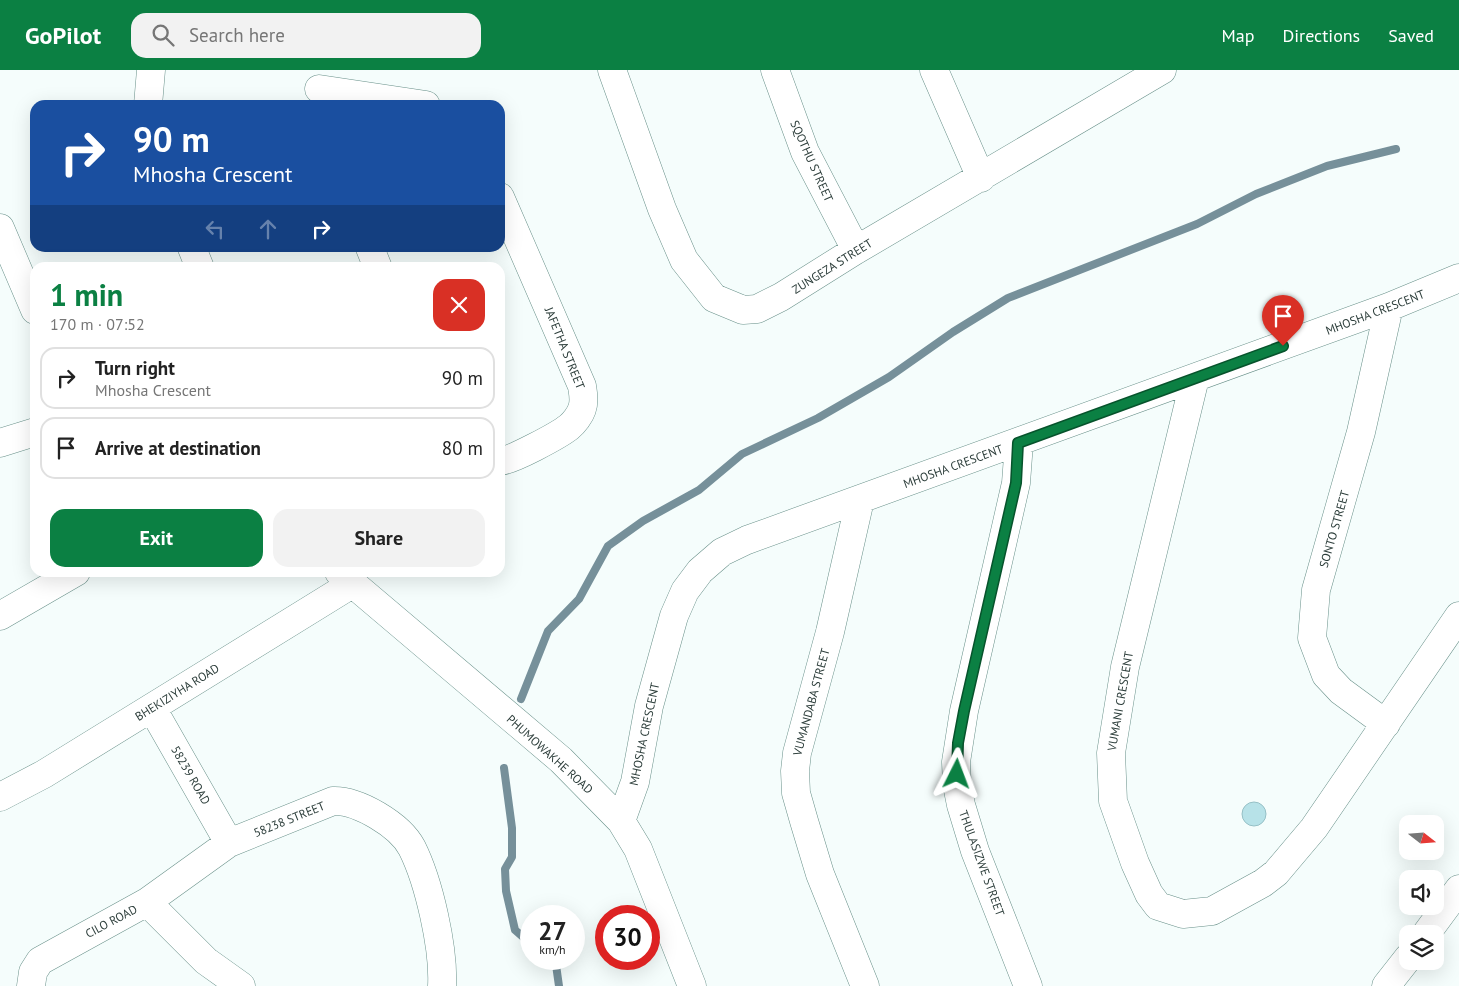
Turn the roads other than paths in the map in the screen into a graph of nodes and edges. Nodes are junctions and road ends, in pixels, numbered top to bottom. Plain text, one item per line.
1 (152, 70) edge
2 (612, 70) edge
3 (775, 70) edge
4 (934, 70) edge
5 (1162, 70) edge
6 (319, 88) edge
7 (149, 100) edge
8 (395, 100) edge
9 (981, 178) junction
10 (505, 208) edge
11 (0, 228) edge
12 (856, 250) junction
13 (1457, 285) edge
14 (30, 298) edge
15 (1389, 307) junction
16 (1195, 378) junction
17 (30, 434) edge
18 (0, 443) edge
19 (1018, 443) junction
20 (505, 461) edge
21 (860, 500) junction
22 (67, 577) edge
23 (346, 578) edge
24 (0, 616) edge
25 (1459, 616) edge
26 (152, 708) junction
27 (1386, 724) junction
28 (0, 797) edge
29 (621, 821) junction
30 (230, 843) junction
31 (1459, 889) edge
32 (147, 902) junction
33 (1433, 925) edge
34 (1399, 969) edge
35 (31, 986) edge
36 (241, 986) edge
37 (442, 986) edge
38 (692, 986) edge
39 (865, 986) edge
40 (1028, 986) edge
41 (1386, 986) edge

1 - 7 street
2 - 12 street, ZUNGEZA STREET
3 - 12 street, SQOTHU STREET
4 - 9 street
5 - 9 street, ZUNGEZA STREET
6 - 8 street
9 - 12 street, ZUNGEZA STREET
10 - 20 street, JAFETHA STREET
11 - 14 street
13 - 15 street, MHOSHA CRESCENT
15 - 16 street, MHOSHA CRESCENT
15 - 27 street, SONTO STREET
16 - 19 street, MHOSHA CRESCENT
16 - 27 street, VUMANI CRESCENT
17 - 18 street
19 - 21 street, MHOSHA CRESCENT
19 - 40 street, THULASIZWE STREET
21 - 29 street, MHOSHA CRESCENT
21 - 39 street, VUMANDABA STREET
22 - 24 street
23 - 26 street, BHEKIZIYHA ROAD
23 - 29 street, PHUMOWAKHE ROAD
25 - 27 street, VUMANI CRESCENT
26 - 28 street, BHEKIZIYHA ROAD
26 - 30 street, 58239 ROAD
29 - 38 street, PHUMOWAKHE ROAD
30 - 32 street, 58238 STREET
30 - 37 street, 58238 STREET
31 - 33 street
32 - 35 street, CILO ROAD
32 - 36 street, CILO ROAD
34 - 41 street

